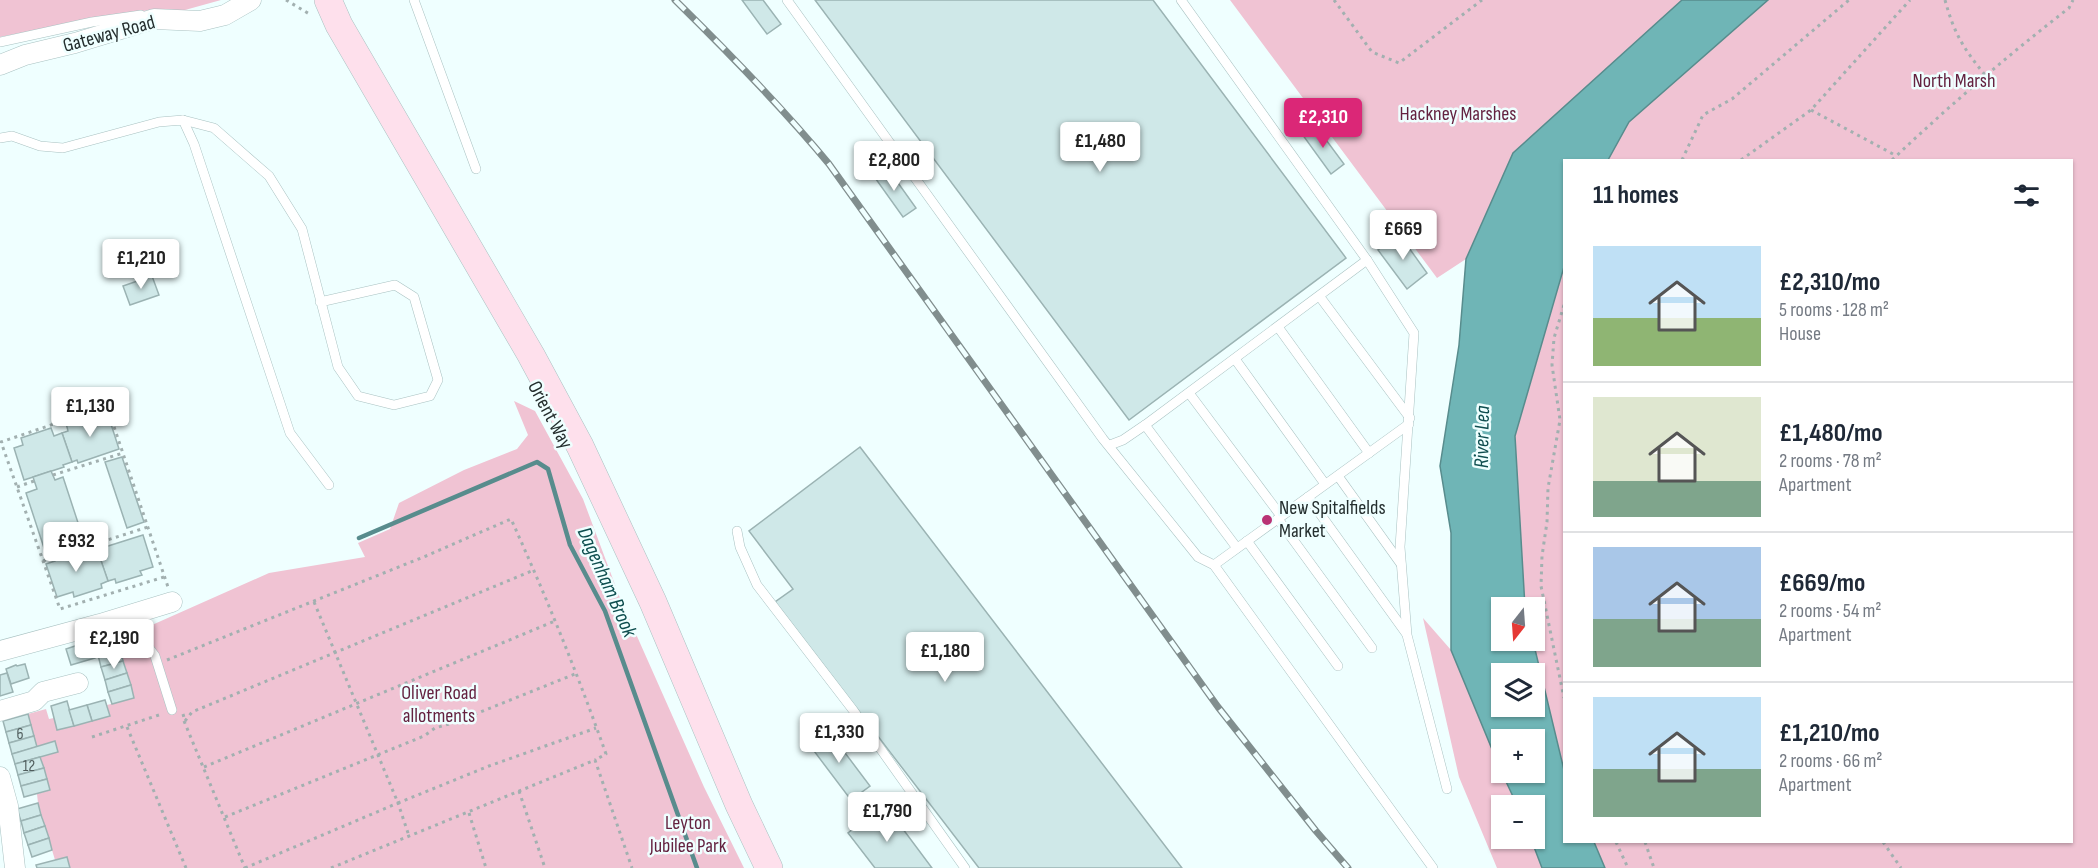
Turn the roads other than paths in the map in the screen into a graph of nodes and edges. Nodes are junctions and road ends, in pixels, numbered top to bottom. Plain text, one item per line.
1 (251, 0) edge
2 (414, 0) edge
3 (787, 0) edge
4 (1181, 0) edge
5 (320, 8) edge
6 (154, 19) junction
7 (0, 42) edge
8 (0, 64) edge
9 (183, 120) junction
10 (0, 138) edge
11 (476, 169) dead end
12 (1367, 260) junction
13 (1320, 297) junction
14 (320, 302) junction
15 (1278, 327) junction
16 (1235, 359) junction
17 (1189, 393) junction
18 (1409, 421) junction
19 (1145, 425) junction
20 (1110, 445) junction
21 (1369, 453) junction
22 (1338, 476) junction
23 (1325, 484) junction
24 (329, 485) dead end
25 (1308, 497) junction
26 (1279, 517) junction
27 (737, 531) dead end
28 (1247, 541) junction
29 (1237, 548) junction
30 (1214, 565) junction
31 (1402, 566) junction
32 (172, 602) road end
33 (100, 624) junction
34 (1407, 635) junction
35 (1372, 648) dead end
36 (0, 651) edge
37 (1338, 666) dead end
38 (78, 683) dead end
39 (172, 710) road end
40 (0, 711) edge
41 (0, 777) edge
42 (1447, 789) dead end
43 (14, 868) edge
44 (769, 868) edge
45 (965, 868) edge
46 (1433, 868) edge

1 - 6 street, Gateway Road
2 - 11 lane
3 - 20 lane
4 - 12 lane
5 - 44 street, Orient Way
6 - 7 lane
6 - 8 street, Gateway Road
9 - 10 lane
9 - 14 lane
9 - 24 lane
12 - 13 lane
12 - 18 lane
13 - 15 lane
13 - 18 lane
14 - 14 lane
15 - 16 lane
15 - 21 lane
16 - 17 lane
16 - 23 lane
17 - 19 lane
17 - 26 lane
18 - 21 lane
18 - 31 lane
19 - 20 lane
19 - 29 lane
20 - 30 lane
21 - 22 lane
22 - 23 lane
22 - 31 lane
23 - 25 lane
25 - 26 lane
25 - 34 lane
26 - 28 lane
26 - 35 lane
27 - 45 lane
28 - 29 lane
28 - 37 lane
29 - 30 lane
30 - 46 lane
31 - 34 lane
32 - 33 street
33 - 36 street
33 - 39 lane
34 - 42 lane
38 - 40 street
41 - 43 street

